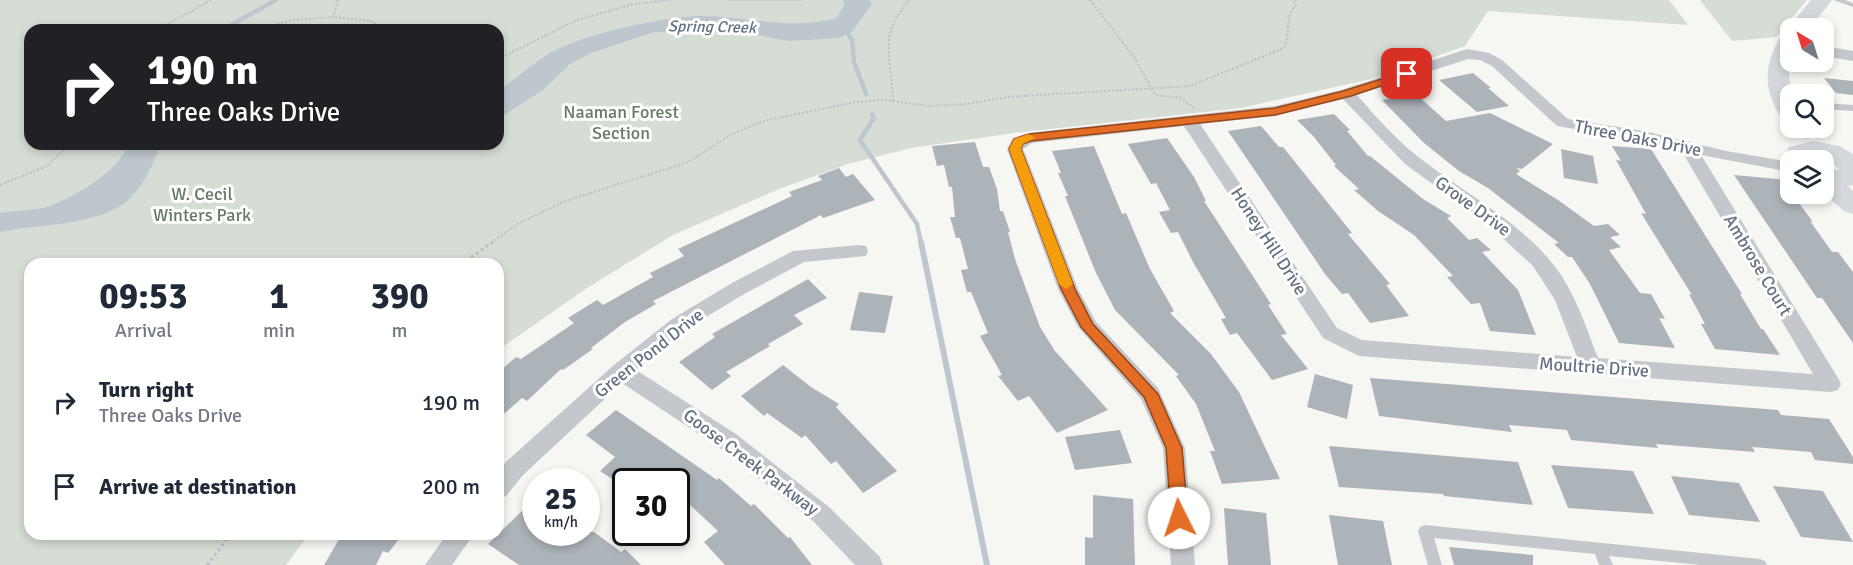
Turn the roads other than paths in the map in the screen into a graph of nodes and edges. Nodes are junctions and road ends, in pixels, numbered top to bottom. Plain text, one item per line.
1 (1822, 0) edge
2 (1837, 0) edge
3 (1853, 5) edge
4 (1807, 18) edge
5 (1834, 53) edge
6 (1853, 56) edge
7 (1780, 65) edge
8 (1780, 88) edge
9 (1347, 93) junction
10 (1834, 107) edge
11 (1853, 108) edge
12 (1194, 117) junction
13 (1687, 146) junction
14 (1798, 148) edge
15 (1840, 172) edge
16 (1853, 205) edge
17 (859, 251) dead end
18 (1359, 348) joint
19 (1591, 367) junction
20 (621, 371) junction
21 (1830, 384) joint
22 (504, 482) edge
23 (457, 540) edge
24 (1600, 549) junction
25 (437, 565) edge
26 (871, 565) edge
27 (1183, 565) edge
28 (1435, 565) edge
29 (1606, 565) edge
30 (1760, 565) edge

1 - 4 street
2 - 3 lane
5 - 6 street
7 - 8 street
9 - 12 street, Three Oaks Drive
9 - 13 street, Three Oaks Drive
9 - 19 street, Grove Drive
10 - 11 lane
12 - 18 street, Honey Hill Drive
12 - 27 street, Three Oaks Drive
13 - 14 street, Three Oaks Drive
13 - 21 street, Ambrose Court
14 - 15 street
15 - 16 street
17 - 20 street, Green Pond Drive
18 - 19 street, Moultrie Drive
19 - 21 street, Moultrie Drive
20 - 22 street, Green Pond Drive
20 - 26 street, Goose Creek Parkway
23 - 25 street
24 - 28 lane
24 - 29 lane
24 - 30 lane

